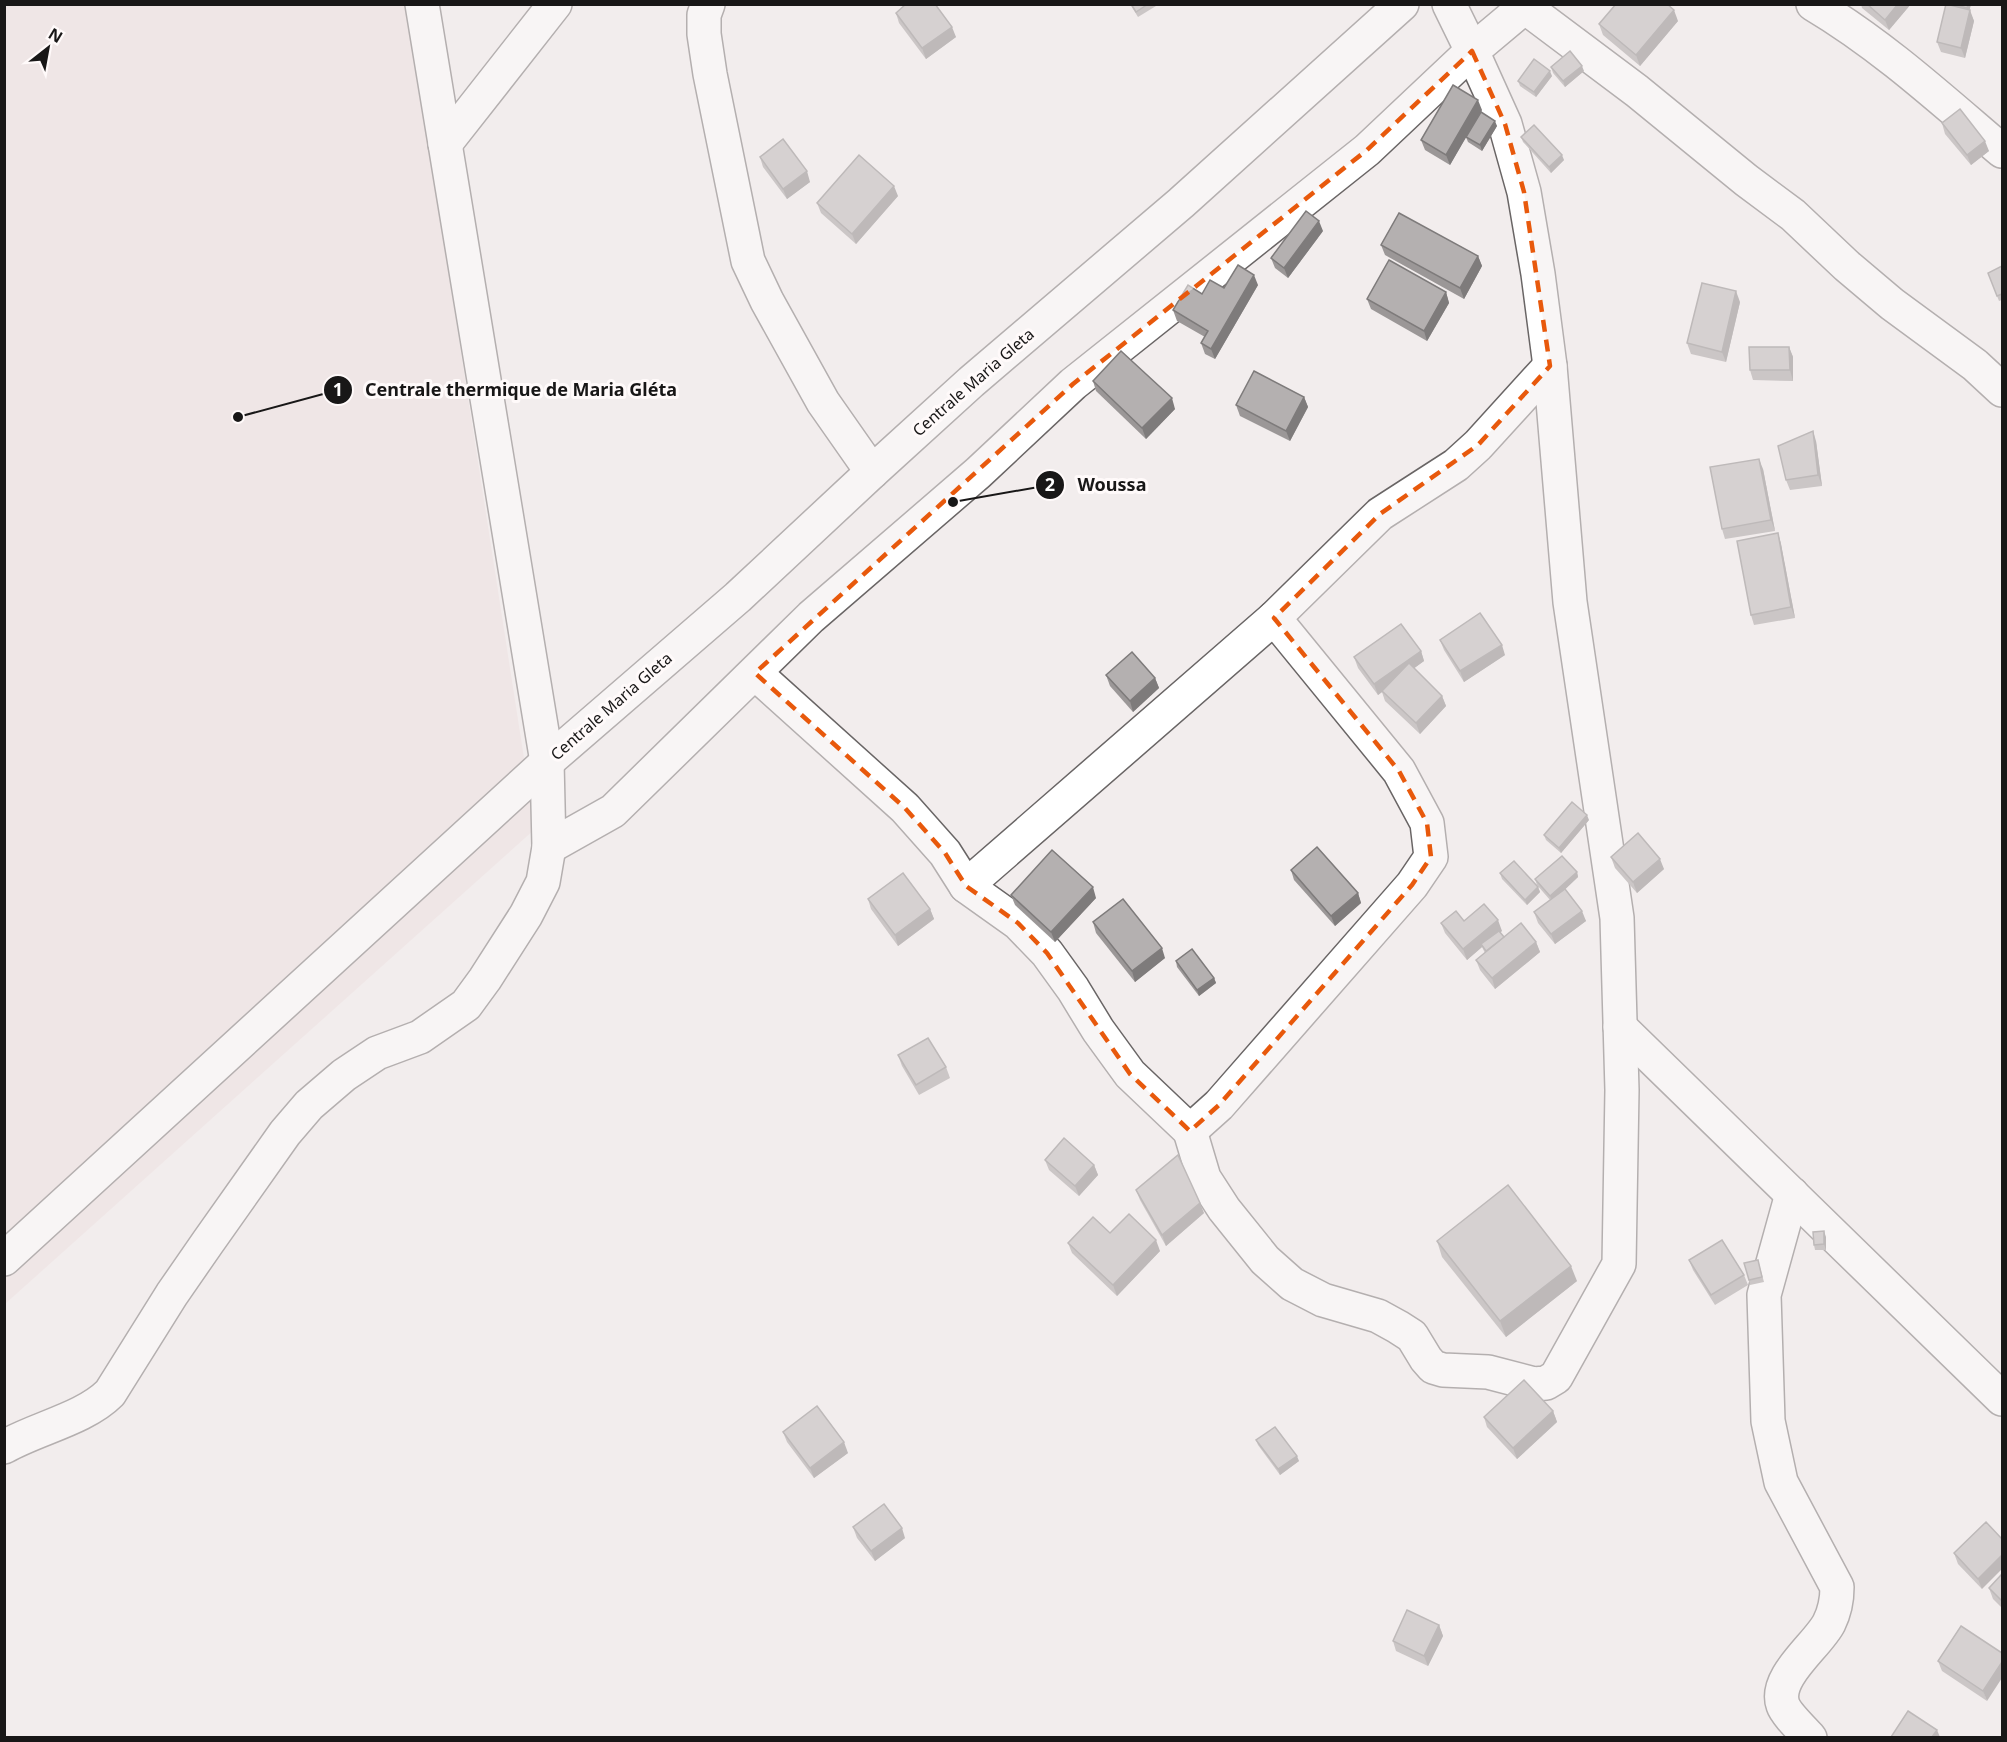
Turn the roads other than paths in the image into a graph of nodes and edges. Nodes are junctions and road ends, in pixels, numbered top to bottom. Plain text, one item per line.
1 (422, 4) edge
2 (555, 4) edge
3 (708, 4) edge
4 (1402, 4) edge
5 (1449, 4) edge
6 (1813, 4) edge
7 (1526, 6) edge
8 (1472, 51) junction
9 (445, 144) junction
10 (2002, 151) edge
11 (1550, 366) junction
12 (2002, 390) edge
13 (872, 472) junction
14 (1274, 618) junction
15 (755, 673) junction
16 (547, 762) junction
17 (549, 847) junction
18 (966, 886) junction
19 (1620, 1027) junction
20 (1190, 1131) junction
21 (1792, 1194) junction
22 (4, 1259) edge
23 (2002, 1399) edge
24 (4, 1447) edge
25 (1810, 1737) edge

1 - 9 street
2 - 9 street
3 - 13 street
4 - 13 street, Centrale Maria Gleta
5 - 8 street
6 - 10 street
7 - 8 street
7 - 12 street
8 - 11 street
8 - 15 street
9 - 16 street
11 - 14 street
11 - 19 street
13 - 16 street, Centrale Maria Gleta
14 - 18 street
14 - 20 street
15 - 17 street
15 - 18 street
16 - 17 street
16 - 22 street, Centrale Maria Gleta
17 - 24 street
18 - 20 street
19 - 20 street
19 - 21 street
21 - 23 street
21 - 25 street

